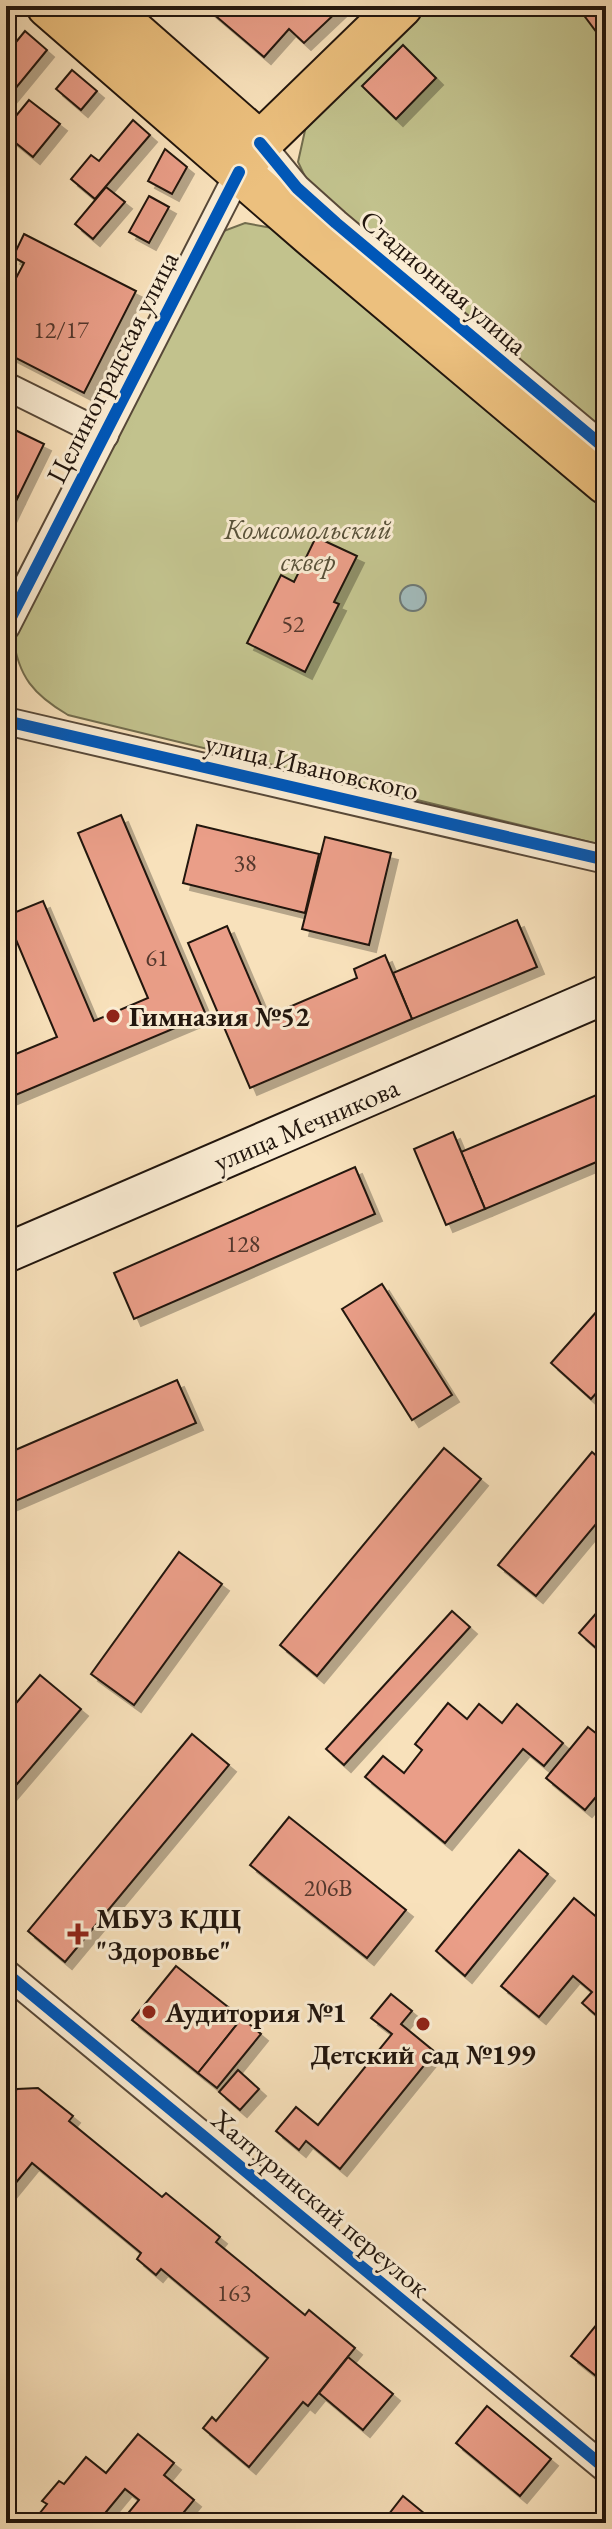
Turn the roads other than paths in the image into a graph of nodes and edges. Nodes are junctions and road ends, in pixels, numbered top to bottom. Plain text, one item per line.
1 (48, 6) edge
2 (104, 6) edge
3 (401, 6) edge
4 (249, 158) junction
5 (6, 386) edge
6 (105, 435) junction
7 (606, 449) edge
8 (606, 483) edge
9 (6, 627) edge
10 (6, 721) edge
11 (606, 860) edge
12 (606, 994) edge
13 (6, 1253) edge
14 (6, 1973) edge
15 (606, 2469) edge

1 - 4 main road, Стадионная улица
2 - 4 main road, Стадионная улица
3 - 4 main road, Целиноградская улица
4 - 6 street, Целиноградская улица
4 - 7 street, Стадионная улица
4 - 8 main road, Стадионная улица
5 - 6 street
6 - 9 street, Целиноградская улица
10 - 11 street, улица Ивановского
12 - 13 main road, улица Мечникова
14 - 15 street, Халтуринский переулок

